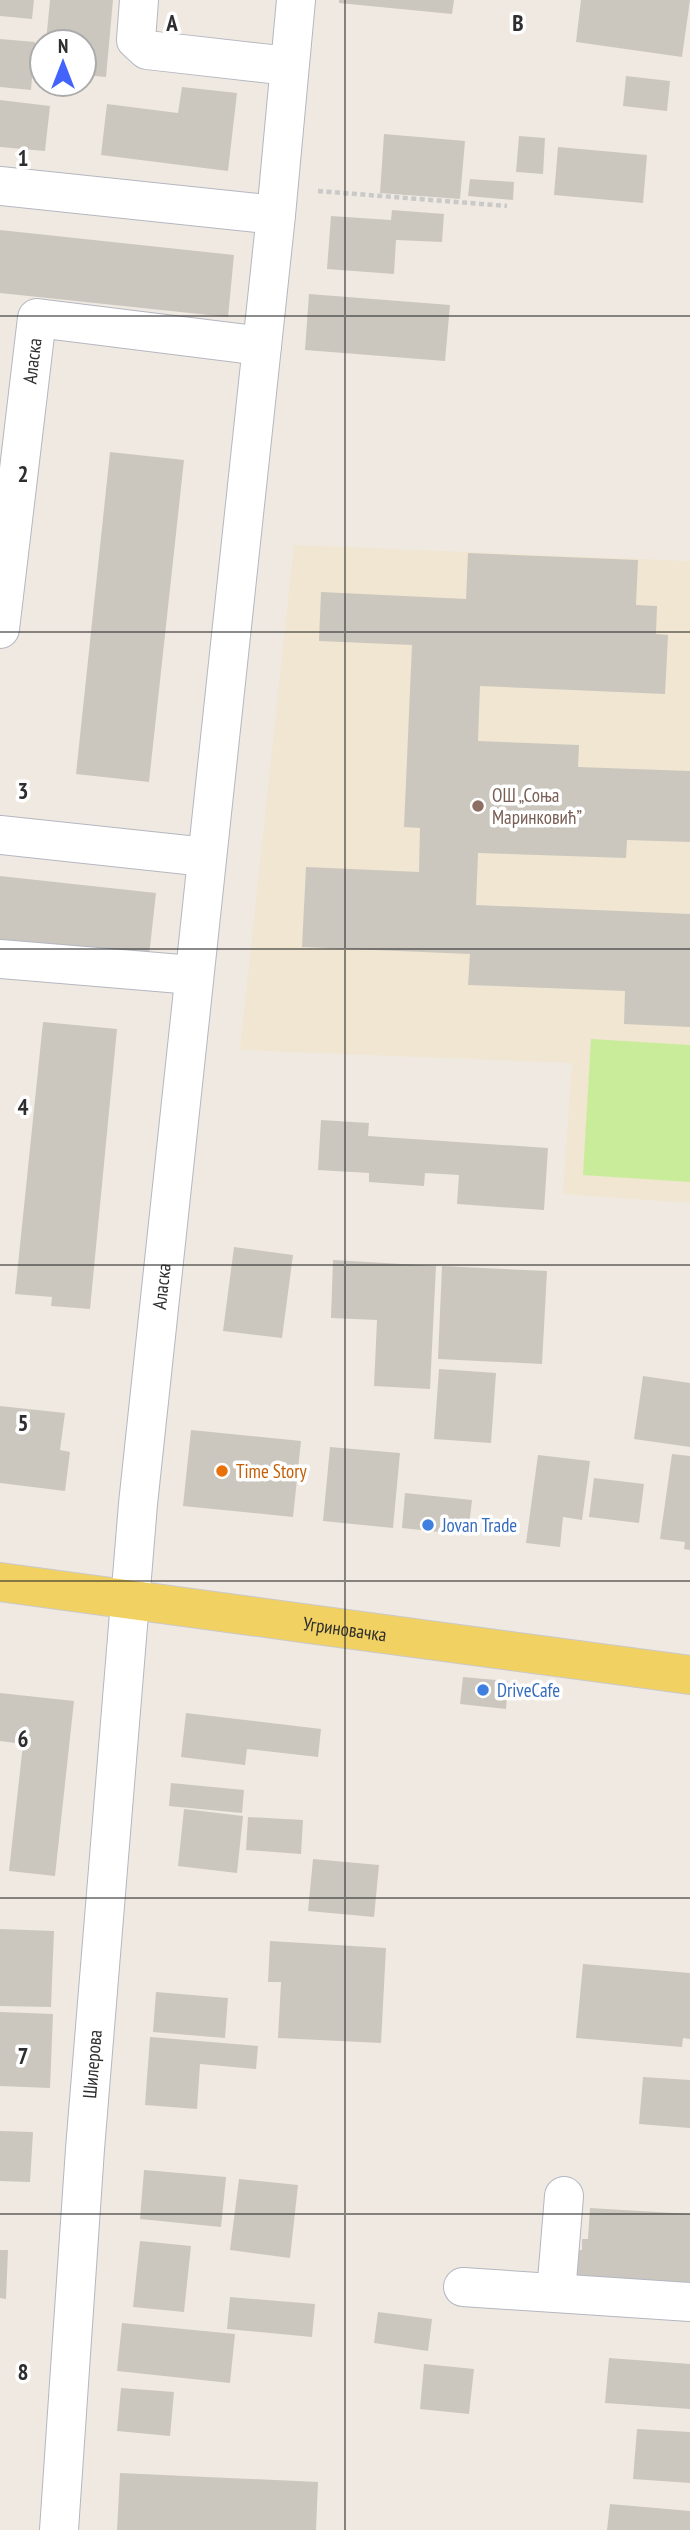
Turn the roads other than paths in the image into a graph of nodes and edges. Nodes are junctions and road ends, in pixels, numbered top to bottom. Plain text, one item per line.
1 (139, 0) edge
2 (296, 0) edge
3 (289, 66) junction
4 (0, 186) edge
5 (278, 202) junction
6 (262, 346) junction
7 (0, 629) edge
8 (0, 835) edge
9 (206, 857) junction
10 (0, 959) edge
11 (193, 975) junction
12 (0, 1582) edge
13 (132, 1598) junction
14 (690, 1675) edge
15 (564, 2196) dead end
16 (463, 2287) dead end
17 (556, 2293) junction
18 (690, 2302) edge
19 (60, 2530) edge

1 - 3 street
2 - 3 street, Аласка
3 - 5 street, Аласка
4 - 5 street
5 - 6 street, Аласка
6 - 7 street, Аласка
6 - 9 street, Аласка
8 - 9 street
9 - 11 street, Аласка
10 - 11 street
11 - 13 street, Аласка
12 - 13 main road, Угриновачка
13 - 14 main road, Угриновачка
13 - 19 street, Шилерова
15 - 17 street
16 - 17 street
17 - 18 street

